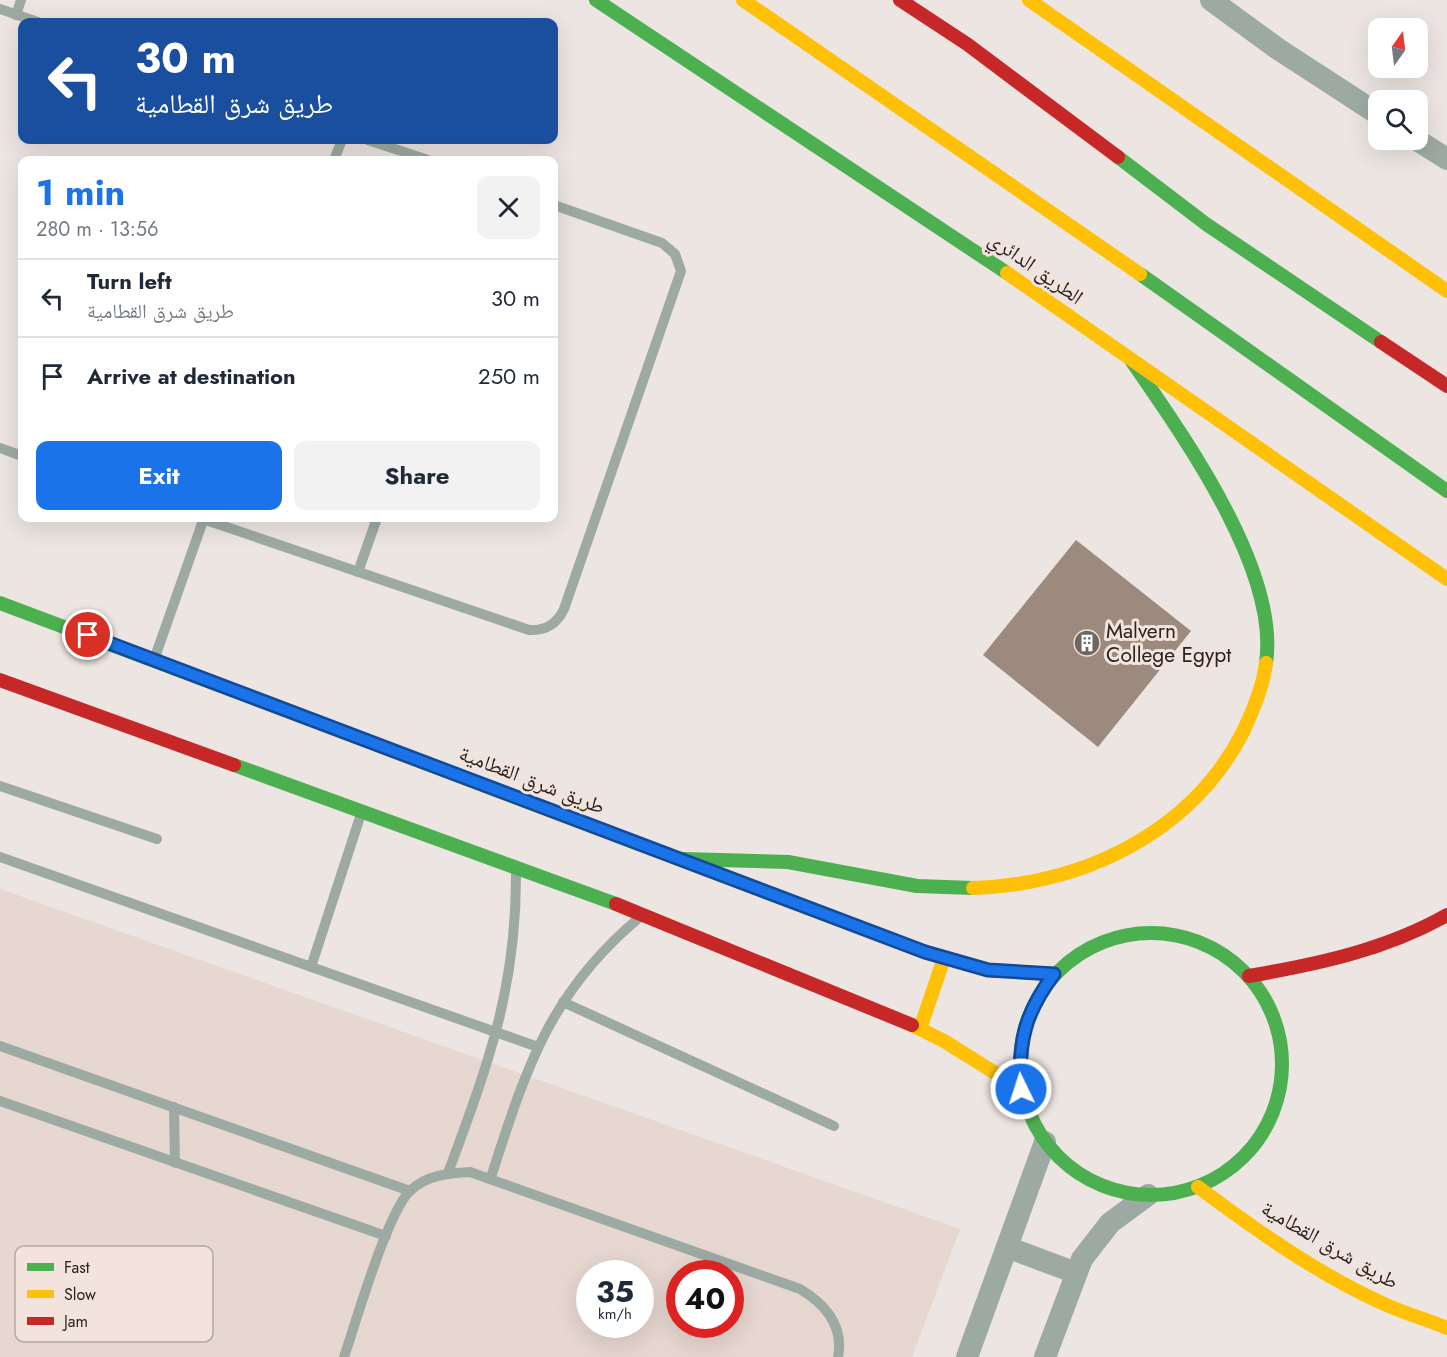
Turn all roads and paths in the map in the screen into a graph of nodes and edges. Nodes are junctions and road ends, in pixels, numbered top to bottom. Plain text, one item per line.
1 (21, 0) edge
2 (596, 0) edge
3 (743, 0) edge
4 (900, 0) edge
5 (1029, 0) edge
6 (1211, 0) edge
7 (0, 9) edge
8 (16, 15) junction
9 (25, 18) edge
10 (1368, 108) edge
11 (380, 144) edge
12 (1428, 147) edge
13 (416, 156) edge
14 (1447, 159) edge
15 (558, 206) edge
16 (1396, 254) junction
17 (1447, 276) edge
18 (1447, 291) edge
19 (1131, 360) junction
20 (1447, 386) edge
21 (0, 448) edge
22 (18, 455) edge
23 (1447, 491) edge
24 (201, 522) edge
25 (214, 522) edge
26 (376, 522) edge
27 (358, 572) junction
28 (1447, 579) edge
29 (0, 603) edge
30 (154, 660) junction
31 (0, 680) edge
32 (0, 786) edge
33 (362, 812) junction
34 (158, 839) dead end
35 (0, 857) edge
36 (684, 859) junction
37 (516, 868) junction
38 (644, 914) junction
39 (1447, 915) edge
40 (944, 958) junction
41 (311, 967) junction
42 (1054, 974) junction
43 (1249, 976) junction
44 (563, 1002) junction
45 (920, 1029) junction
46 (498, 1034) junction
47 (0, 1046) edge
48 (538, 1047) junction
49 (1021, 1089) junction
50 (0, 1101) edge
51 (174, 1107) junction
52 (834, 1126) dead end
53 (1045, 1142) junction
54 (176, 1163) junction
55 (448, 1173) junction
56 (491, 1177) junction
57 (1198, 1187) junction
58 (410, 1191) junction
59 (1148, 1195) junction
60 (386, 1236) junction
61 (1007, 1247) junction
62 (1076, 1273) junction
63 (1447, 1328) edge
64 (344, 1357) edge
65 (838, 1357) edge
66 (968, 1357) edge
67 (1045, 1357) edge

1 - 8 lane
2 - 19 main road, الطريق الدائري
3 - 23 main road
4 - 20 main road
5 - 16 main road
6 - 10 street
7 - 8 lane
8 - 9 lane
11 - 13 lane
12 - 14 street
15 - 27 lane
16 - 17 main road
16 - 18 main road
19 - 28 main road, الطريق الدائري
19 - 36 main road
21 - 22 lane
24 - 30 lane
25 - 27 lane
26 - 27 lane
29 - 30 main road, طريق شرق القطامية
30 - 36 main road, طريق شرق القطامية
31 - 33 main road
32 - 34 lane
33 - 37 main road
33 - 41 lane
35 - 41 lane
36 - 40 main road, طريق شرق القطامية
37 - 38 main road
37 - 46 lane
38 - 44 lane
38 - 45 main road
39 - 43 main road
40 - 42 main road, طريق شرق القطامية
40 - 45 main road
41 - 46 lane
42 - 43 main road
42 - 49 main road
43 - 57 main road
44 - 48 lane
44 - 52 lane
45 - 49 main road
46 - 48 lane
46 - 55 lane
47 - 51 lane
48 - 56 lane
49 - 53 main road
50 - 54 lane
51 - 54 lane
51 - 58 lane
53 - 59 main road
53 - 61 street
54 - 60 lane
55 - 56 lane
55 - 58 lane
56 - 65 lane
57 - 59 main road
57 - 63 main road, طريق شرق القطامية
58 - 60 lane
59 - 62 street
60 - 64 lane
61 - 62 street
61 - 66 street
62 - 67 street

